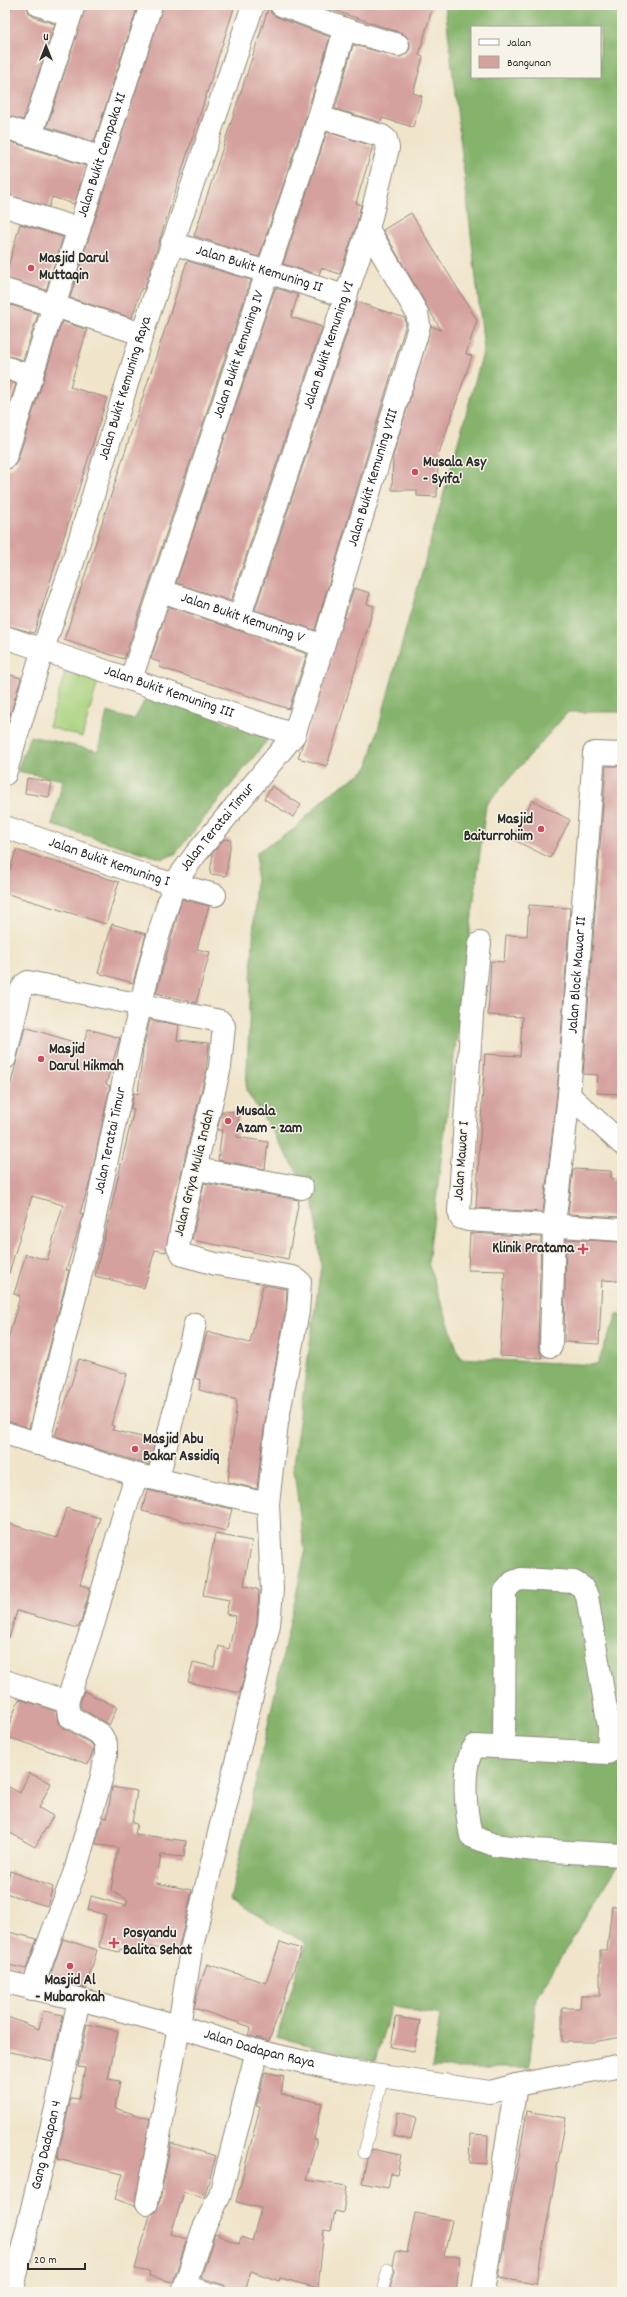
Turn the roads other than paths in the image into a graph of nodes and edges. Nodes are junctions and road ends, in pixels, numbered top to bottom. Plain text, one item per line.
1 (40, 5) edge
2 (151, 5) edge
3 (253, 5) edge
4 (281, 5) edge
5 (72, 11) edge
6 (345, 29) junction
7 (398, 45) dead end
8 (319, 117) junction
9 (5, 127) edge
10 (31, 135) junction
11 (102, 158) junction
12 (5, 206) edge
13 (79, 229) junction
14 (368, 229) junction
15 (172, 243) junction
16 (266, 271) junction
17 (5, 290) edge
18 (345, 296) junction
19 (53, 305) junction
20 (142, 334) junction
21 (5, 367) edge
22 (32, 377) junction
23 (5, 458) edge
24 (162, 591) junction
25 (239, 618) junction
26 (5, 637) edge
27 (324, 646) junction
28 (43, 649) junction
29 (131, 680) junction
30 (12, 730) edge
31 (294, 736) junction
32 (622, 754) edge
33 (5, 774) edge
34 (5, 827) edge
35 (174, 884) junction
36 (215, 895) dead end
37 (480, 943) dead end
38 (141, 1006) junction
39 (5, 1058) edge
40 (568, 1095) junction
41 (622, 1144) edge
42 (196, 1169) junction
43 (302, 1188) dead end
44 (554, 1225) junction
45 (622, 1230) edge
46 (195, 1324) dead end
47 (551, 1346) dead end
48 (5, 1433) edge
49 (38, 1444) junction
50 (136, 1475) junction
51 (158, 1479) junction
52 (268, 1504) junction
53 (5, 1681) edge
54 (67, 1702) junction
55 (504, 1747) junction
56 (615, 1753) edge
57 (622, 1855) edge
58 (5, 1982) edge
59 (32, 1989) junction
60 (79, 1999) junction
61 (179, 2026) junction
62 (257, 2051) junction
63 (622, 2065) edge
64 (383, 2077) junction
65 (516, 2085) junction
66 (364, 2153) dead end
67 (146, 2203) dead end
68 (388, 2269) dead end
69 (184, 2287) edge
70 (12, 2292) edge
71 (222, 2292) edge
72 (382, 2292) edge
73 (483, 2292) edge

1 - 5 street
2 - 11 street, Jalan Bukit Cempaka XI
3 - 15 street, Jalan Bukit Kemuning Raya
4 - 6 street
5 - 10 street
6 - 7 street
6 - 8 street, Jalan Bukit Kemuning IV
8 - 14 street, Jalan Bukit Kemuning VI
8 - 16 street, Jalan Bukit Kemuning IV
9 - 10 street
10 - 11 street
11 - 13 street, Jalan Bukit Cempaka XI
12 - 13 street
13 - 19 street, Jalan Bukit Cempaka XI
14 - 18 street, Jalan Bukit Kemuning VI
14 - 27 street, Jalan Bukit Kemuning VIII
15 - 16 street, Jalan Bukit Kemuning II
15 - 20 street, Jalan Bukit Kemuning Raya
16 - 18 street, Jalan Bukit Kemuning II
16 - 24 street, Jalan Bukit Kemuning IV
17 - 19 street
18 - 25 street, Jalan Bukit Kemuning VI
19 - 20 street
19 - 22 street, Jalan Bukit Cempaka XI
20 - 28 street, Jalan Bukit Kemuning Raya
21 - 22 street
22 - 23 street, Jalan Bukit Cempaka XI
24 - 25 street, Jalan Bukit Kemuning V
24 - 29 street, Jalan Bukit Kemuning IV
25 - 27 street, Jalan Bukit Kemuning V
26 - 28 street, Jalan Bukit Kemuning III
27 - 31 street, Jalan Bukit Kemuning VIII
28 - 29 street, Jalan Bukit Kemuning III
28 - 30 street, Jalan Bukit Kemuning Raya
29 - 31 street, Jalan Bukit Kemuning III
30 - 33 street, Jalan Bukit Kemuning Raya
31 - 35 street, Jalan Teratai Timur
32 - 40 street, Jalan Block Mawar II
34 - 35 street, Jalan Bukit Kemuning I
35 - 36 street, Jalan Bukit Kemuning I
35 - 38 street, Jalan Teratai Timur
37 - 44 street, Jalan Mawar I
38 - 39 street, Jalan Griya Mulia Indah
38 - 42 street, Jalan Griya Mulia Indah
38 - 49 street, Jalan Teratai Timur
40 - 41 street
40 - 44 street, Jalan Block Mawar II
42 - 43 street
42 - 52 street, Jalan Griya Mulia Indah
44 - 45 street, Jalan Mawar I
44 - 47 street, Jalan Block Mawar II
46 - 51 street
48 - 49 street
49 - 50 street
50 - 51 street
50 - 54 street
51 - 52 street
52 - 61 street
53 - 54 street
54 - 59 street
55 - 56 street
55 - 56 street
55 - 57 street
58 - 59 street, Jalan Dadapan Raya
59 - 60 street, Jalan Dadapan Raya
60 - 61 street, Jalan Dadapan Raya
60 - 70 street, Gang Dadapan 4
61 - 62 street, Jalan Dadapan Raya
61 - 67 street
62 - 64 street, Jalan Dadapan Raya
62 - 69 street
63 - 65 street, Jalan Dadapan Raya
64 - 65 street, Jalan Dadapan Raya
64 - 66 lane
65 - 73 street
68 - 72 lane
69 - 71 lane

